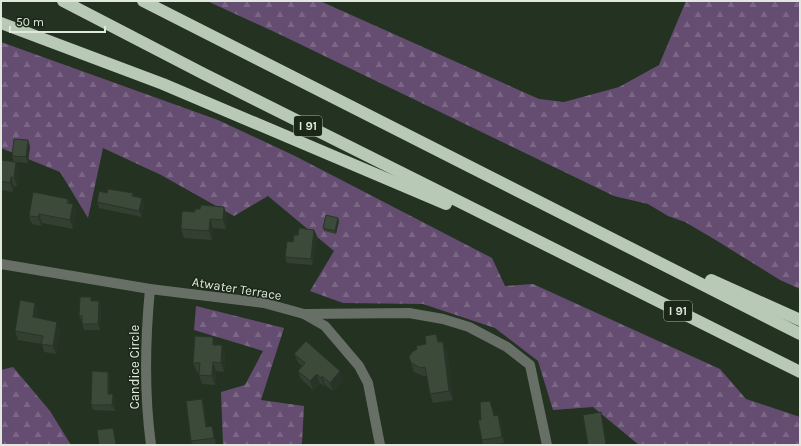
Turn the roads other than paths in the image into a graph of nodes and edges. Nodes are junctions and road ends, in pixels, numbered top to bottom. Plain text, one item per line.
1 (63, 1) edge
2 (143, 1) edge
3 (1, 23) edge
4 (576, 220) junction
5 (555, 250) junction
6 (1, 264) edge
7 (150, 288) junction
8 (304, 314) junction
9 (800, 320) edge
10 (800, 334) edge
11 (800, 372) edge
12 (151, 445) edge
13 (380, 445) edge
14 (547, 445) edge

1 - 5 highway, I 91
2 - 4 highway
3 - 5 highway
4 - 9 highway
4 - 10 highway
5 - 11 highway, I 91
6 - 7 street, Atwater Terrace
7 - 8 street, Atwater Terrace
7 - 12 street, Candice Circle
8 - 13 street
8 - 14 street, Atwater Terrace

